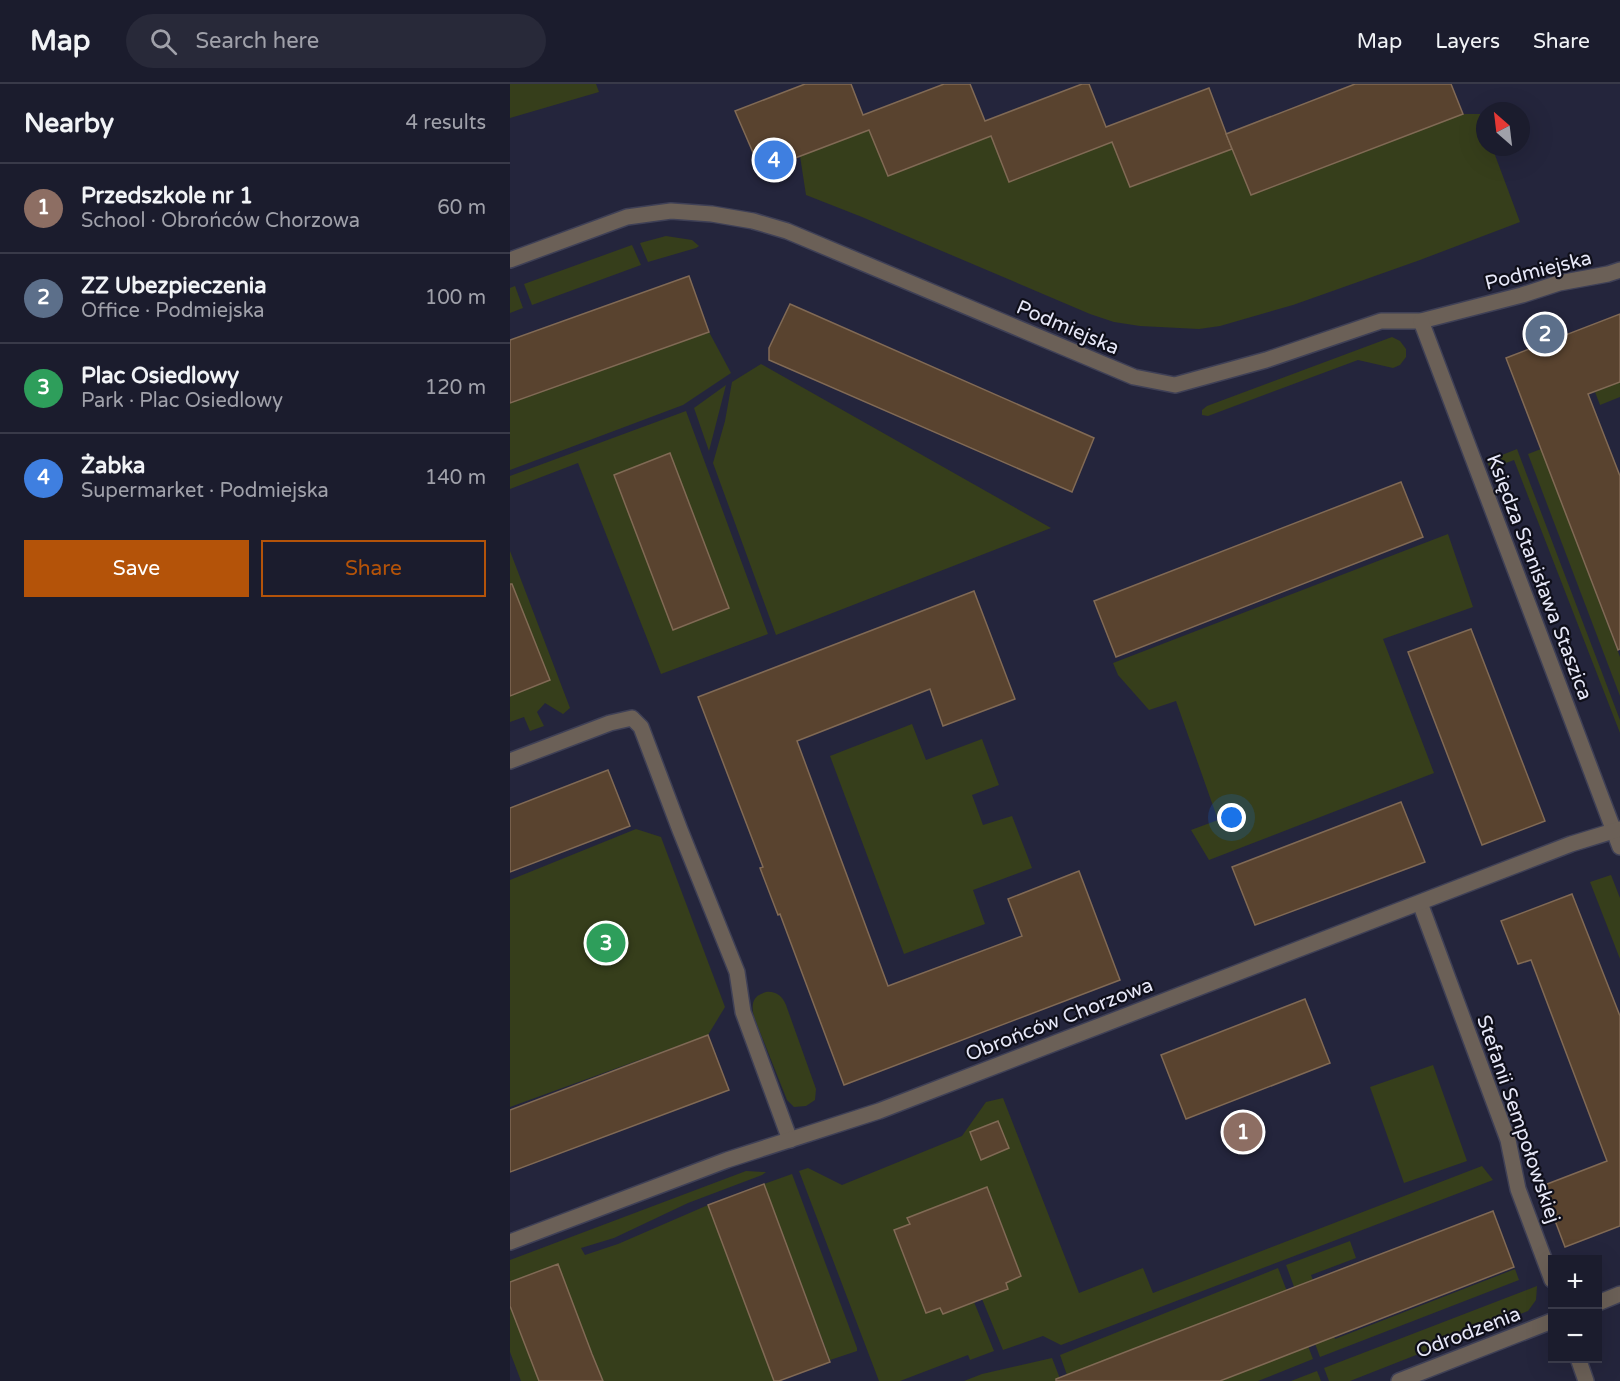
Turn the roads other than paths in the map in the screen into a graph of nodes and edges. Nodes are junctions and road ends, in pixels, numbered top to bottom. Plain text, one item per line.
1 (510, 260) edge
2 (1620, 270) edge
3 (1420, 321) junction
4 (510, 761) edge
5 (1617, 830) edge
6 (1620, 847) edge
7 (1420, 903) junction
8 (790, 1140) junction
9 (510, 1242) edge
10 (1548, 1269) edge
11 (1620, 1294) edge
12 (1602, 1301) edge
13 (1548, 1323) edge
14 (1579, 1363) edge
15 (1399, 1381) edge
16 (1586, 1381) edge

1 - 3 street, Podmiejska
2 - 3 street, Podmiejska
3 - 5 street, Księdza Stanisława Staszica
4 - 8 street
5 - 6 street, Księdza Stanisława Staszica
5 - 7 street, Obrońców Chorzowa
7 - 8 street, Obrońców Chorzowa
7 - 10 street, Stefanii Sempołowskiej
8 - 9 street, Obrońców Chorzowa
11 - 12 street
13 - 15 street, Odrodzenia
14 - 16 street

